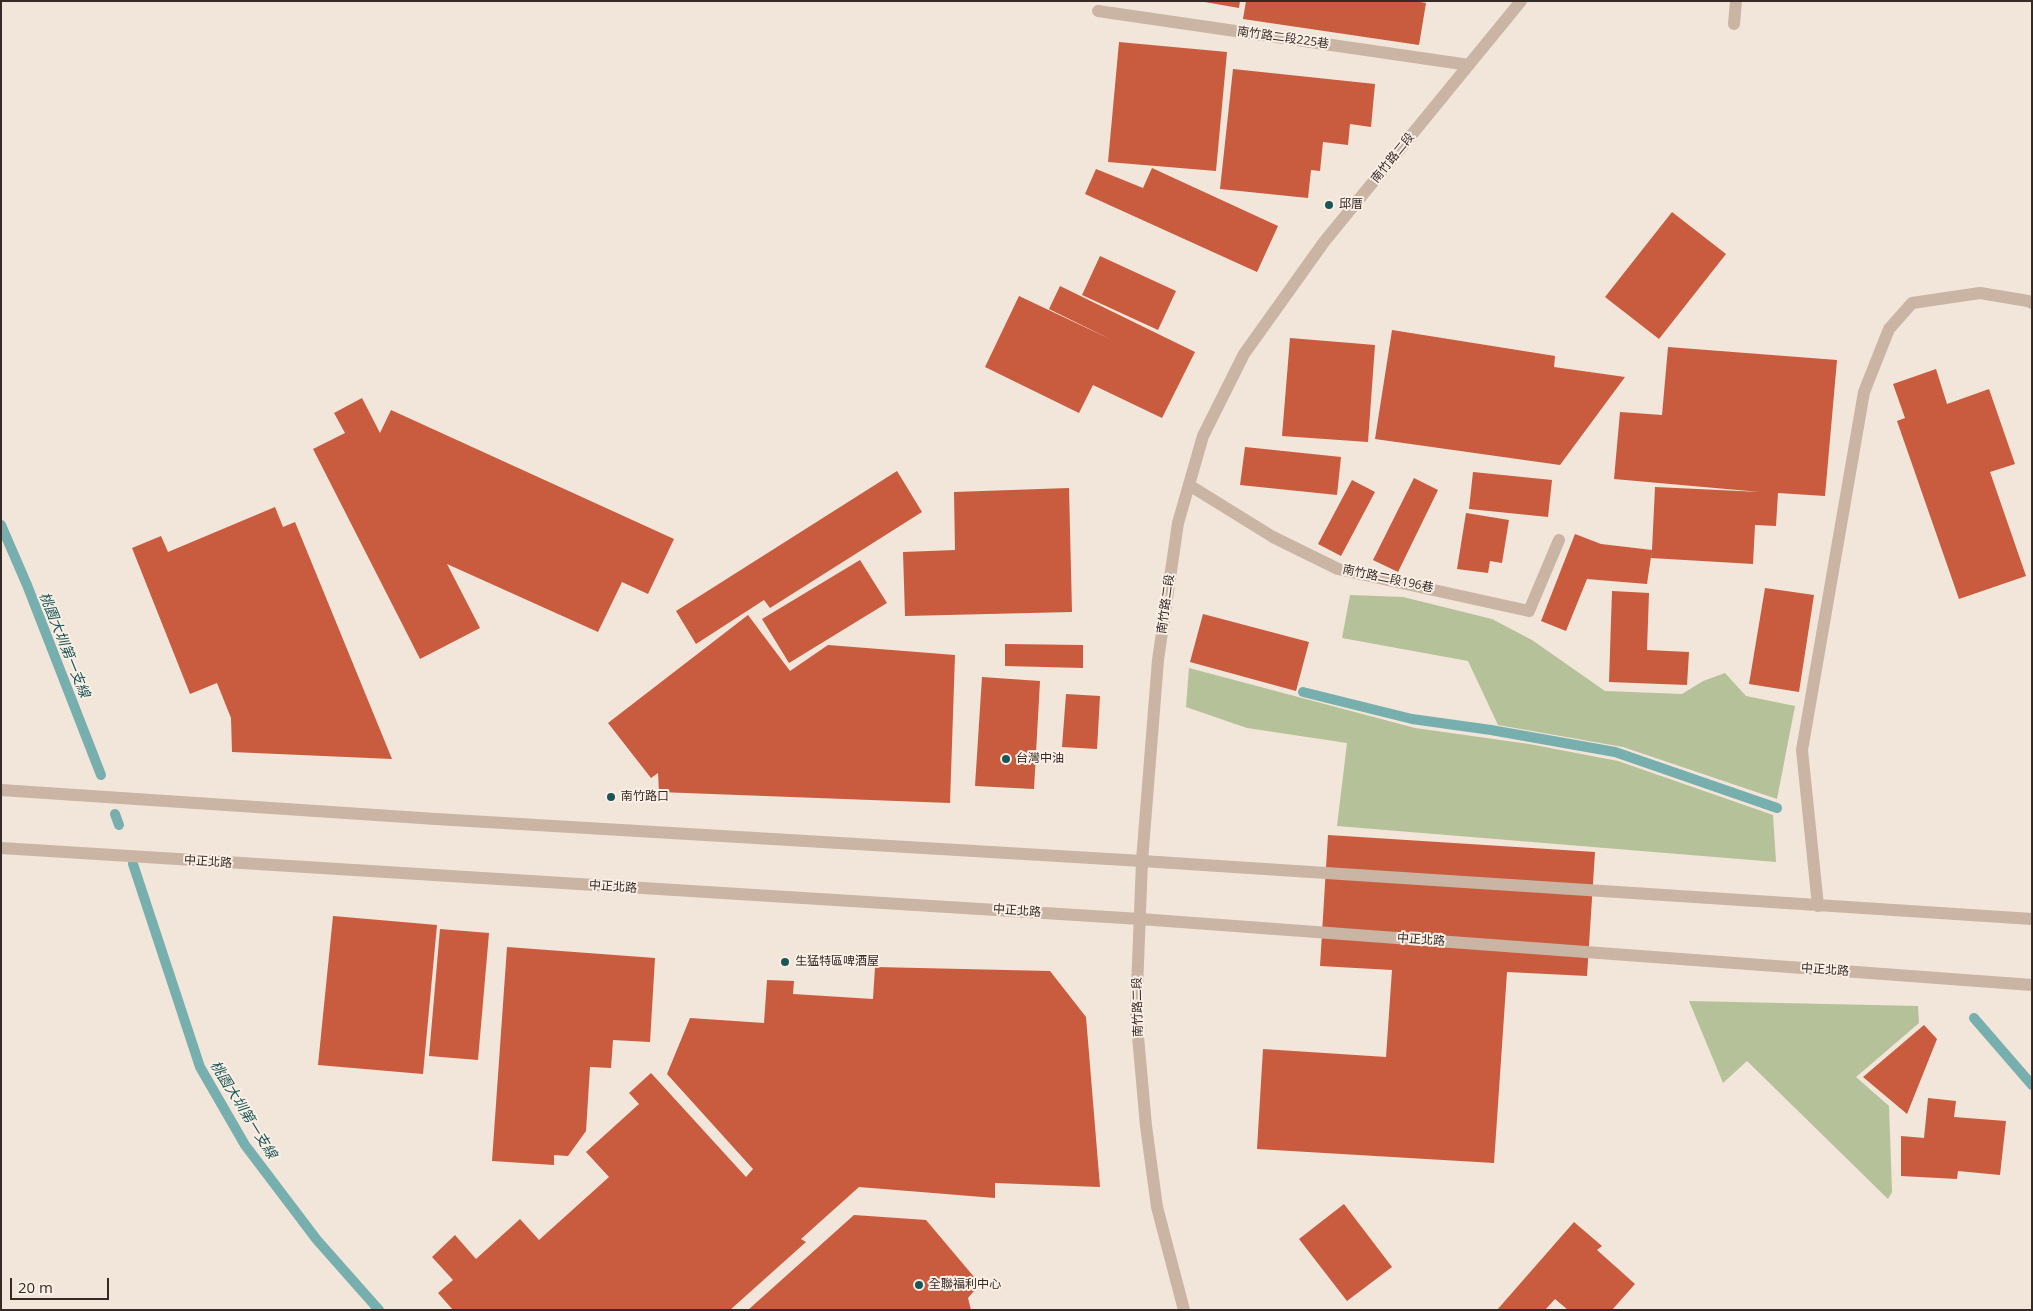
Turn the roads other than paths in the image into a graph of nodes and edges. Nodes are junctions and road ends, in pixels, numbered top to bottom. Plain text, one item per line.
1 (1521, 1) edge
2 (1736, 1) edge
3 (1098, 11) dead end
4 (1734, 24) dead end
5 (1469, 65) junction
6 (2032, 303) edge
7 (1189, 485) junction
8 (1559, 540) dead end
9 (1, 790) edge
10 (1, 848) edge
11 (1142, 862) junction
12 (1818, 906) junction
13 (1140, 919) junction
14 (2032, 920) edge
15 (2032, 984) edge
16 (1184, 1310) edge

1 - 5 street, 南竹路二段
2 - 4 street
3 - 5 street, 南竹路二段225巷
5 - 7 street, 南竹路二段
6 - 12 street
7 - 8 street, 南竹路二段196巷
7 - 11 street, 南竹路二段
9 - 11 street
10 - 13 street, 中正北路
11 - 12 street
11 - 13 street, 南竹路二段
12 - 14 street
13 - 15 street, 中正北路
13 - 16 street, 南竹路二段

